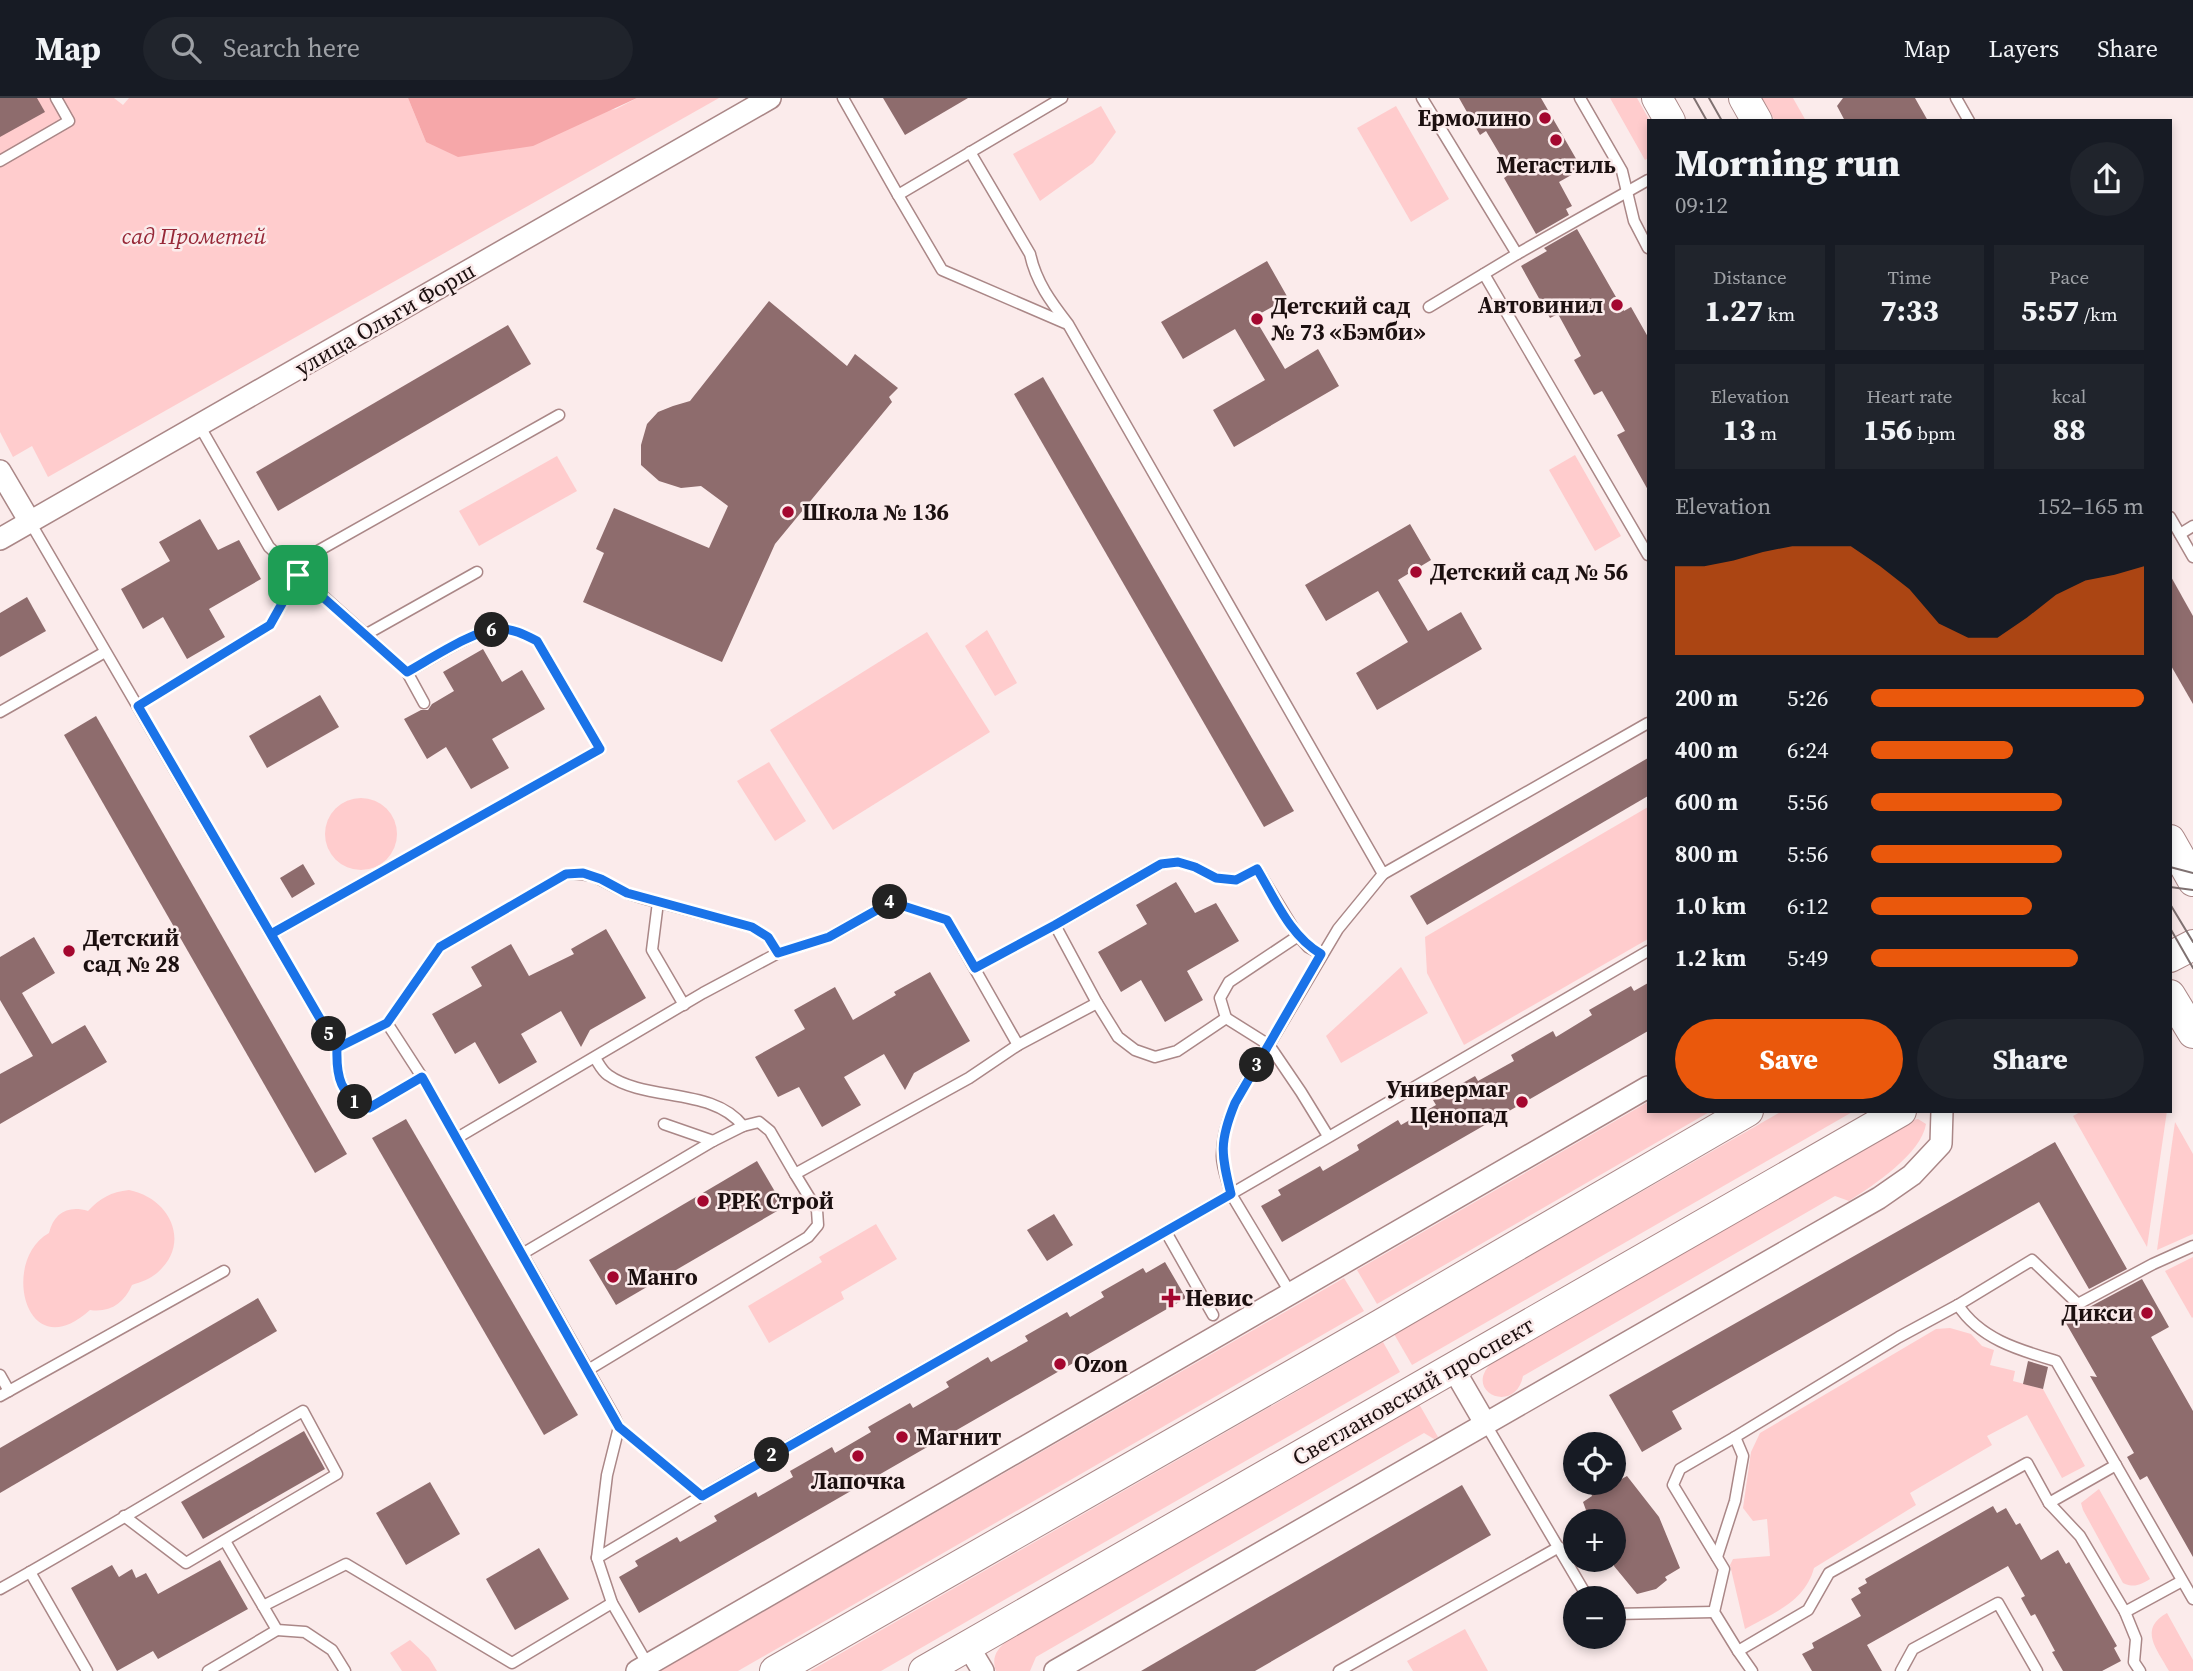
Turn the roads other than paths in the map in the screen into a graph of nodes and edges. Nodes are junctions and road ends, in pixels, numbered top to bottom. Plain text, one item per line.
1 (56, 98) edge
2 (770, 98) edge
3 (843, 98) edge
4 (1062, 98) edge
5 (1423, 98) edge
6 (1580, 98) edge
7 (1657, 98) edge
8 (1744, 98) edge
9 (1956, 98) edge
10 (1669, 119) edge
11 (1756, 119) edge
12 (1968, 119) edge
13 (970, 152) junction
14 (0, 162) edge
15 (1647, 181) edge
16 (1627, 192) junction
17 (898, 195) junction
18 (1647, 246) edge
19 (1517, 254) junction
20 (1484, 274) junction
21 (1429, 307) dead end
22 (1068, 324) junction
23 (559, 415) dead end
24 (199, 425) junction
25 (0, 471) edge
26 (2172, 520) edge
27 (30, 522) junction
28 (2193, 526) edge
29 (2180, 534) junction
30 (0, 539) edge
31 (1647, 553) edge
32 (2193, 557) edge
33 (477, 572) dead end
34 (298, 575) junction
35 (365, 635) junction
36 (105, 652) junction
37 (407, 672) junction
38 (424, 703) dead end
39 (138, 706) junction
40 (0, 712) edge
41 (1647, 724) edge
42 (1383, 874) junction
43 (658, 902) junction
44 (1055, 925) junction
45 (271, 934) junction
46 (1297, 936) junction
47 (2193, 945) edge
48 (1647, 952) edge
49 (778, 953) junction
50 (1321, 954) junction
51 (2172, 956) edge
52 (975, 968) junction
53 (2172, 998) edge
54 (1097, 1003) junction
55 (684, 1004) junction
56 (1226, 1018) junction
57 (387, 1023) junction
58 (2193, 1033) edge
59 (1018, 1045) junction
60 (1269, 1045) junction
61 (337, 1048) junction
62 (595, 1058) junction
63 (422, 1077) junction
64 (1647, 1088) edge
65 (1745, 1113) edge
66 (1898, 1113) edge
67 (1942, 1113) edge
68 (664, 1124) dead end
69 (743, 1125) junction
70 (1328, 1136) junction
71 (457, 1138) junction
72 (713, 1142) junction
73 (795, 1174) junction
74 (1231, 1194) junction
75 (1166, 1231) junction
76 (2193, 1245) edge
77 (523, 1254) junction
78 (224, 1271) dead end
79 (1291, 1294) junction
80 (1958, 1305) junction
81 (1213, 1315) dead end
82 (1453, 1368) junction
83 (588, 1370) junction
84 (0, 1375) edge
85 (5, 1393) edge
86 (1485, 1423) junction
87 (619, 1427) junction
88 (1735, 1437) junction
89 (2116, 1465) junction
90 (702, 1496) junction
91 (2049, 1503) junction
92 (124, 1516) junction
93 (225, 1541) junction
94 (1559, 1547) junction
95 (1717, 1557) junction
96 (597, 1558) junction
97 (30, 1572) junction
98 (2182, 1581) junction
99 (1581, 1586) edge
100 (0, 1589) edge
101 (2193, 1599) edge
102 (612, 1603) junction
103 (263, 1606) junction
104 (1714, 1612) junction
105 (2124, 1612) junction
106 (1626, 1614) edge
107 (277, 1630) junction
108 (1738, 1651) junction
109 (976, 1658) edge
110 (642, 1668) edge
111 (87, 1671) edge
112 (208, 1671) edge
113 (345, 1671) edge
114 (775, 1671) edge
115 (924, 1671) edge
116 (1055, 1671) edge
117 (1339, 1671) edge
118 (1752, 1671) edge
119 (1900, 1671) edge
120 (2037, 1671) edge
121 (2140, 1671) edge

1 - 14 lane
2 - 24 street, улица Ольги Форш
3 - 17 lane
4 - 13 lane
5 - 19 lane
6 - 16 lane
7 - 10 main road
8 - 11 main road
9 - 12 lane
13 - 17 lane
13 - 22 lane
15 - 16 lane
16 - 18 lane
16 - 19 lane
17 - 22 lane
19 - 20 lane
20 - 21 lane
20 - 31 lane
22 - 42 lane
23 - 34 lane
24 - 27 street, улица Ольги Форш
24 - 34 lane
25 - 27 street
26 - 29 lane
27 - 30 street, улица Ольги Форш
27 - 36 lane
28 - 29 lane
29 - 32 lane
33 - 35 lane
34 - 35 lane
34 - 39 lane
35 - 37 lane
36 - 39 lane
36 - 40 lane
37 - 38 lane
37 - 45 lane
39 - 45 lane
41 - 42 lane
42 - 50 lane
43 - 49 lane
43 - 55 lane
43 - 57 lane
44 - 46 lane
44 - 52 lane
44 - 54 lane
45 - 61 lane
46 - 50 lane
46 - 56 lane
47 - 51 main road
48 - 70 lane
49 - 52 lane
49 - 55 lane
50 - 60 lane
52 - 59 lane
53 - 58 main road
54 - 56 lane
54 - 59 lane
55 - 62 lane
56 - 60 lane
57 - 61 lane
57 - 63 lane
59 - 73 lane
60 - 70 lane
60 - 74 lane
61 - 63 lane
62 - 69 lane
62 - 71 lane
63 - 71 lane
64 - 79 street
65 - 114 main road
66 - 82 main road, Светлановский проспект
67 - 86 street
68 - 72 lane
69 - 72 lane
69 - 73 lane
70 - 74 lane
71 - 77 lane
72 - 77 lane
73 - 83 lane
74 - 75 lane
74 - 79 lane
75 - 81 lane
75 - 90 lane
76 - 80 lane
77 - 83 lane
78 - 85 lane
79 - 110 street
80 - 88 lane
80 - 89 lane
82 - 86 street
82 - 109 main road, Светлановский проспект
83 - 87 lane
84 - 85 lane
86 - 94 lane
86 - 116 street
87 - 90 lane
87 - 96 lane
88 - 95 lane
88 - 95 lane
89 - 91 lane
89 - 98 lane
90 - 96 lane
91 - 105 lane
91 - 108 lane
92 - 93 lane
92 - 93 lane
92 - 97 lane
93 - 103 lane
94 - 99 lane
94 - 117 lane
95 - 104 lane
96 - 102 lane
97 - 100 lane
97 - 111 lane
98 - 101 lane
98 - 105 lane
102 - 103 lane
102 - 110 lane
103 - 107 lane
104 - 106 lane
104 - 108 lane
105 - 121 lane
107 - 112 lane
107 - 113 lane
108 - 118 lane
109 - 115 main road, Светлановский проспект
119 - 120 lane

